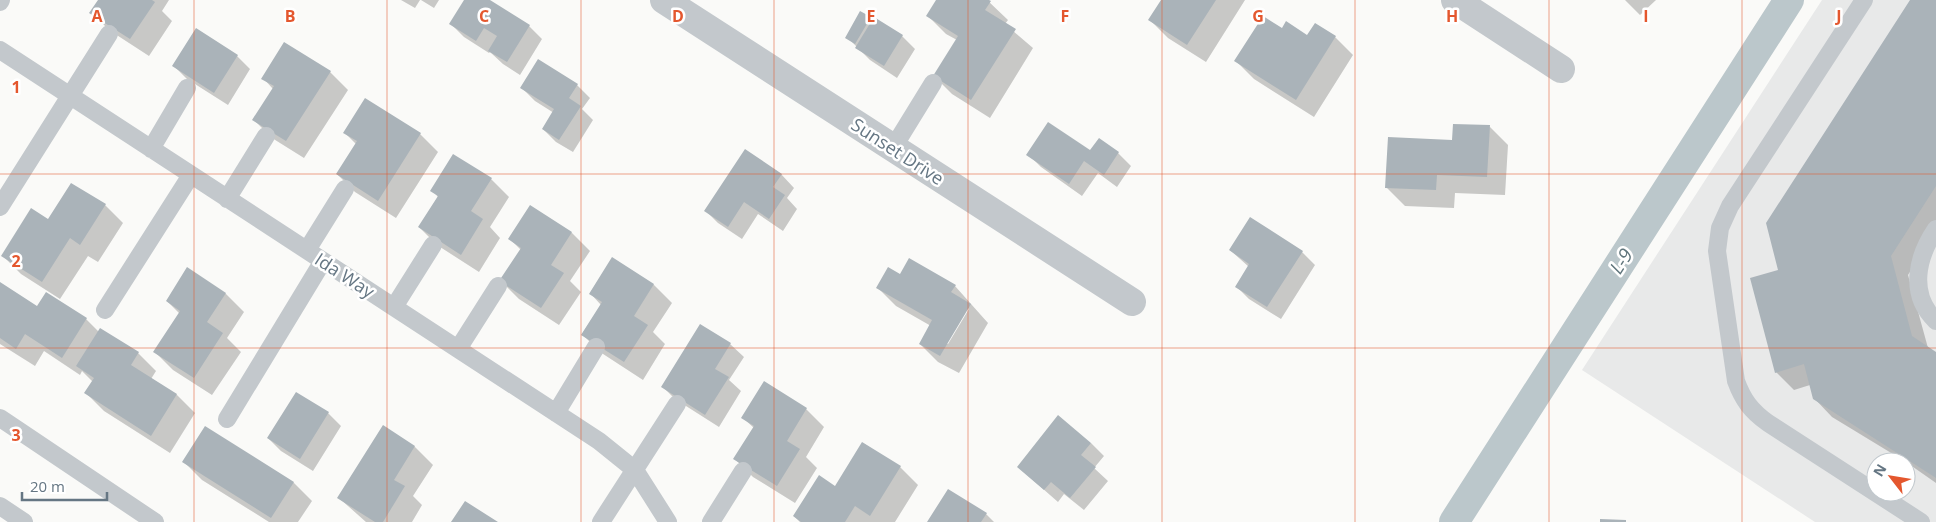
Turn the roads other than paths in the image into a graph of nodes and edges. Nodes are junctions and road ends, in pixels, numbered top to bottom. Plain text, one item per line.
1 (664, 0) edge
2 (1455, 0) edge
3 (1864, 0) edge
4 (108, 34) dead end
5 (0, 50) edge
6 (1561, 69) dead end
7 (933, 83) dead end
8 (187, 88) dead end
9 (71, 96) junction
10 (266, 136) dead end
11 (893, 148) junction
12 (151, 149) junction
13 (191, 175) junction
14 (345, 189) dead end
15 (227, 199) junction
16 (0, 207) edge
17 (1936, 229) edge
18 (432, 245) dead end
19 (307, 250) junction
20 (323, 261) junction
21 (498, 286) dead end
22 (1132, 302) dead end
23 (394, 307) junction
24 (105, 310) dead end
25 (1936, 321) edge
26 (596, 347) dead end
27 (458, 349) junction
28 (677, 404) dead end
29 (556, 413) junction
30 (0, 418) edge
31 (227, 419) dead end
32 (635, 470) junction
33 (743, 471) dead end
34 (0, 506) edge
35 (24, 522) edge
36 (155, 522) edge
37 (601, 522) edge
38 (668, 522) edge
39 (711, 522) edge
40 (1921, 522) edge

1 - 11 street, Sunset Drive
2 - 6 street
3 - 40 lane
4 - 9 lane
5 - 9 lane, Ida Way
7 - 11 lane
8 - 12 lane
9 - 12 lane, Ida Way
9 - 16 lane
10 - 15 lane
11 - 22 street, Sunset Drive
12 - 13 lane, Ida Way
13 - 15 lane, Ida Way
13 - 24 lane
14 - 19 lane
15 - 19 lane, Ida Way
17 - 25 lane
18 - 23 lane
19 - 20 lane, Ida Way
20 - 23 lane, Ida Way
20 - 31 lane
21 - 27 lane
23 - 27 lane, Ida Way
26 - 29 lane
27 - 29 lane, Ida Way
28 - 32 lane
29 - 32 lane, Ida Way
30 - 36 lane
32 - 37 lane
32 - 38 lane, Ida Way
33 - 39 lane
34 - 35 lane

